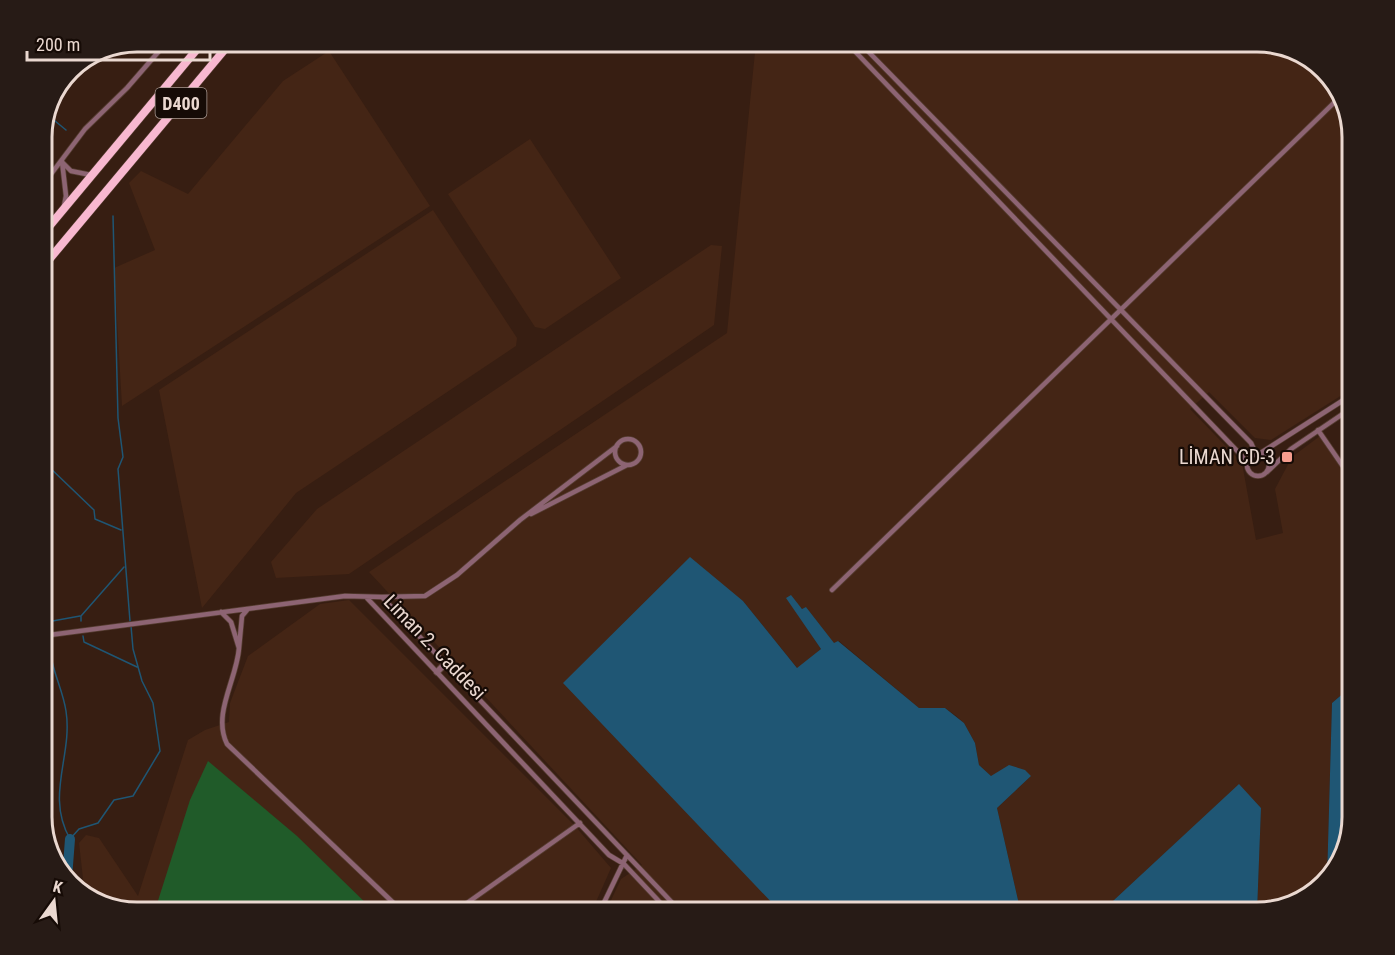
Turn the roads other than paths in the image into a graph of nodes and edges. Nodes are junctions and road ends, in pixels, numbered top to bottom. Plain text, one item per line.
1 (158, 52) edge
2 (194, 52) edge
3 (223, 52) edge
4 (856, 52) edge
5 (869, 52) edge
6 (1335, 101) edge
7 (62, 161) junction
8 (53, 172) edge
9 (91, 175) junction
10 (64, 208) junction
11 (53, 222) edge
12 (53, 255) edge
13 (1122, 309) junction
14 (1112, 319) junction
15 (1176, 368) junction
16 (1167, 375) junction
17 (1342, 401) edge
18 (1342, 414) edge
19 (1318, 430) junction
20 (617, 446) junction
21 (1258, 454) junction
22 (1247, 464) junction
23 (627, 465) junction
24 (1342, 465) edge
25 (1267, 472) junction
26 (520, 520) junction
27 (832, 590) dead end
28 (366, 597) junction
29 (381, 597) junction
30 (248, 609) junction
31 (221, 612) junction
32 (53, 635) edge
33 (239, 648) junction
34 (446, 664) junction
35 (437, 672) junction
36 (583, 808) junction
37 (574, 816) junction
38 (580, 822) junction
39 (627, 855) junction
40 (624, 864) junction
41 (392, 902) edge
42 (468, 902) edge
43 (605, 902) edge
44 (660, 902) edge
45 (671, 902) edge

1 - 7 street
2 - 9 highway, D400
3 - 12 highway, D400
4 - 14 street
5 - 13 street
6 - 13 street
7 - 8 street
7 - 9 street
7 - 10 street
9 - 10 highway, D400
10 - 11 highway, D400
13 - 14 street
13 - 15 street
14 - 16 street
14 - 27 street
15 - 16 street
15 - 21 street
16 - 22 street
17 - 21 street
18 - 19 street
19 - 24 street
19 - 25 street
20 - 23 street
20 - 23 street
20 - 26 street
21 - 22 street
21 - 25 street
22 - 25 street
23 - 26 street
26 - 29 street
28 - 29 street, Liman 2. Caddesi
28 - 30 street
28 - 35 street, Liman 2. Caddesi
29 - 34 street, Liman 2. Caddesi
30 - 31 street
30 - 33 street
31 - 32 street
31 - 33 street
33 - 41 street
34 - 35 street
34 - 36 street, Liman 2. Caddesi
35 - 37 street, Liman 2. Caddesi
36 - 37 street
36 - 39 street, Liman 2. Caddesi
37 - 38 street, Liman 2. Caddesi
38 - 40 street, Liman 2. Caddesi
38 - 42 street
39 - 40 street
39 - 45 street, Liman 2. Caddesi
40 - 43 street
40 - 44 street, Liman 2. Caddesi

